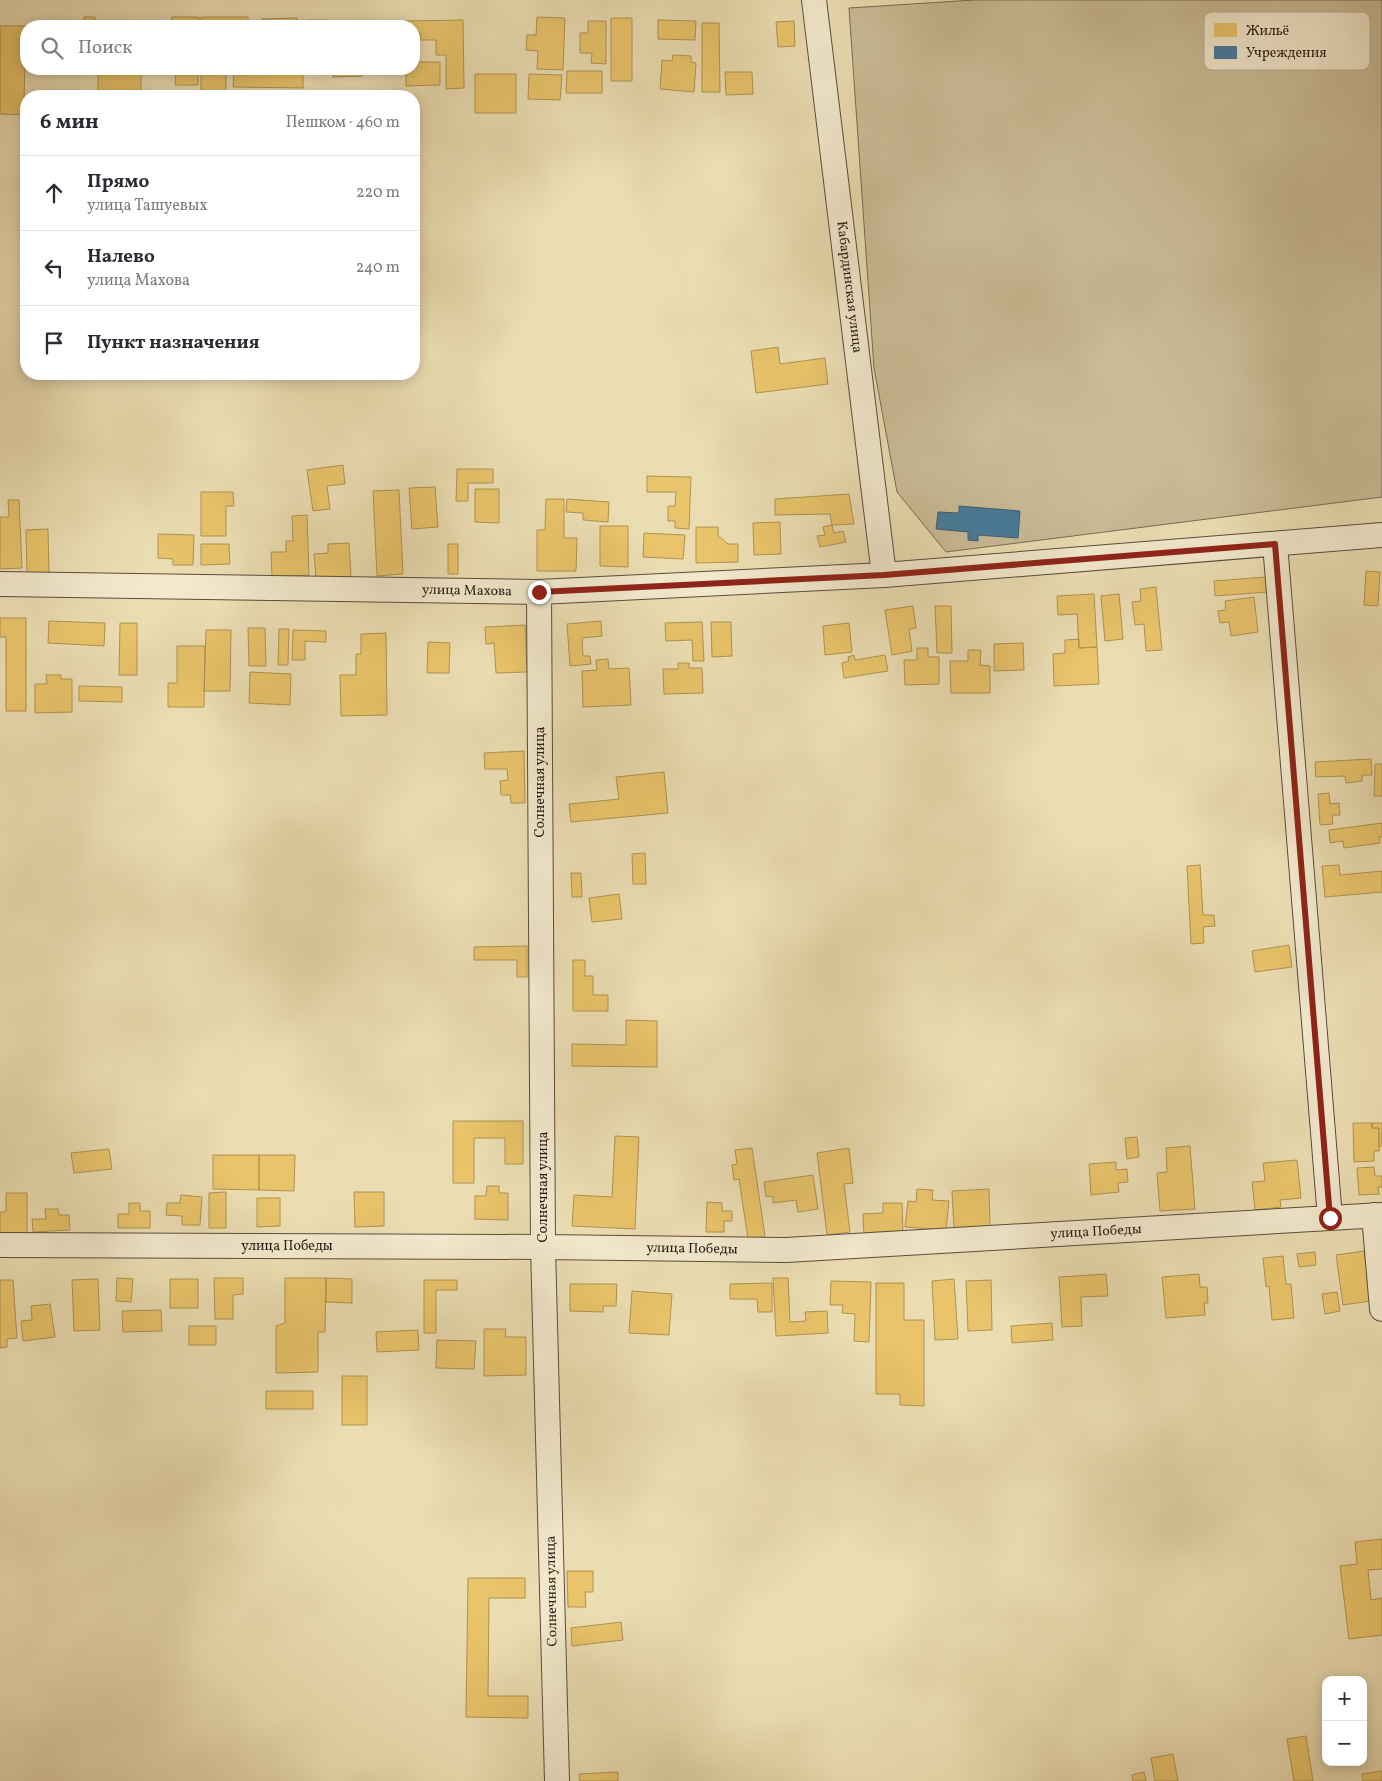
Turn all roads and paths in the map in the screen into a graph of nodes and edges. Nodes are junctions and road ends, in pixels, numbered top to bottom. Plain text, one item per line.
1 (814, 0) edge
2 (1382, 536) edge
3 (1275, 544) junction
4 (884, 575) junction
5 (0, 584) edge
6 (539, 592) junction
7 (1378, 1215) edge
8 (1330, 1218) junction
9 (0, 1245) edge
10 (543, 1247) junction
11 (1382, 1309) edge
12 (557, 1781) edge

1 - 4 street, Кабардинская улица
2 - 3 street, улица Махова
3 - 4 street, улица Махова
3 - 8 street
4 - 6 street, улица Махова
5 - 6 street, улица Махова
6 - 10 street, Солнечная улица
7 - 8 street, улица Победы
7 - 11 street
8 - 10 street, улица Победы
9 - 10 street, улица Победы
10 - 12 street, Солнечная улица

